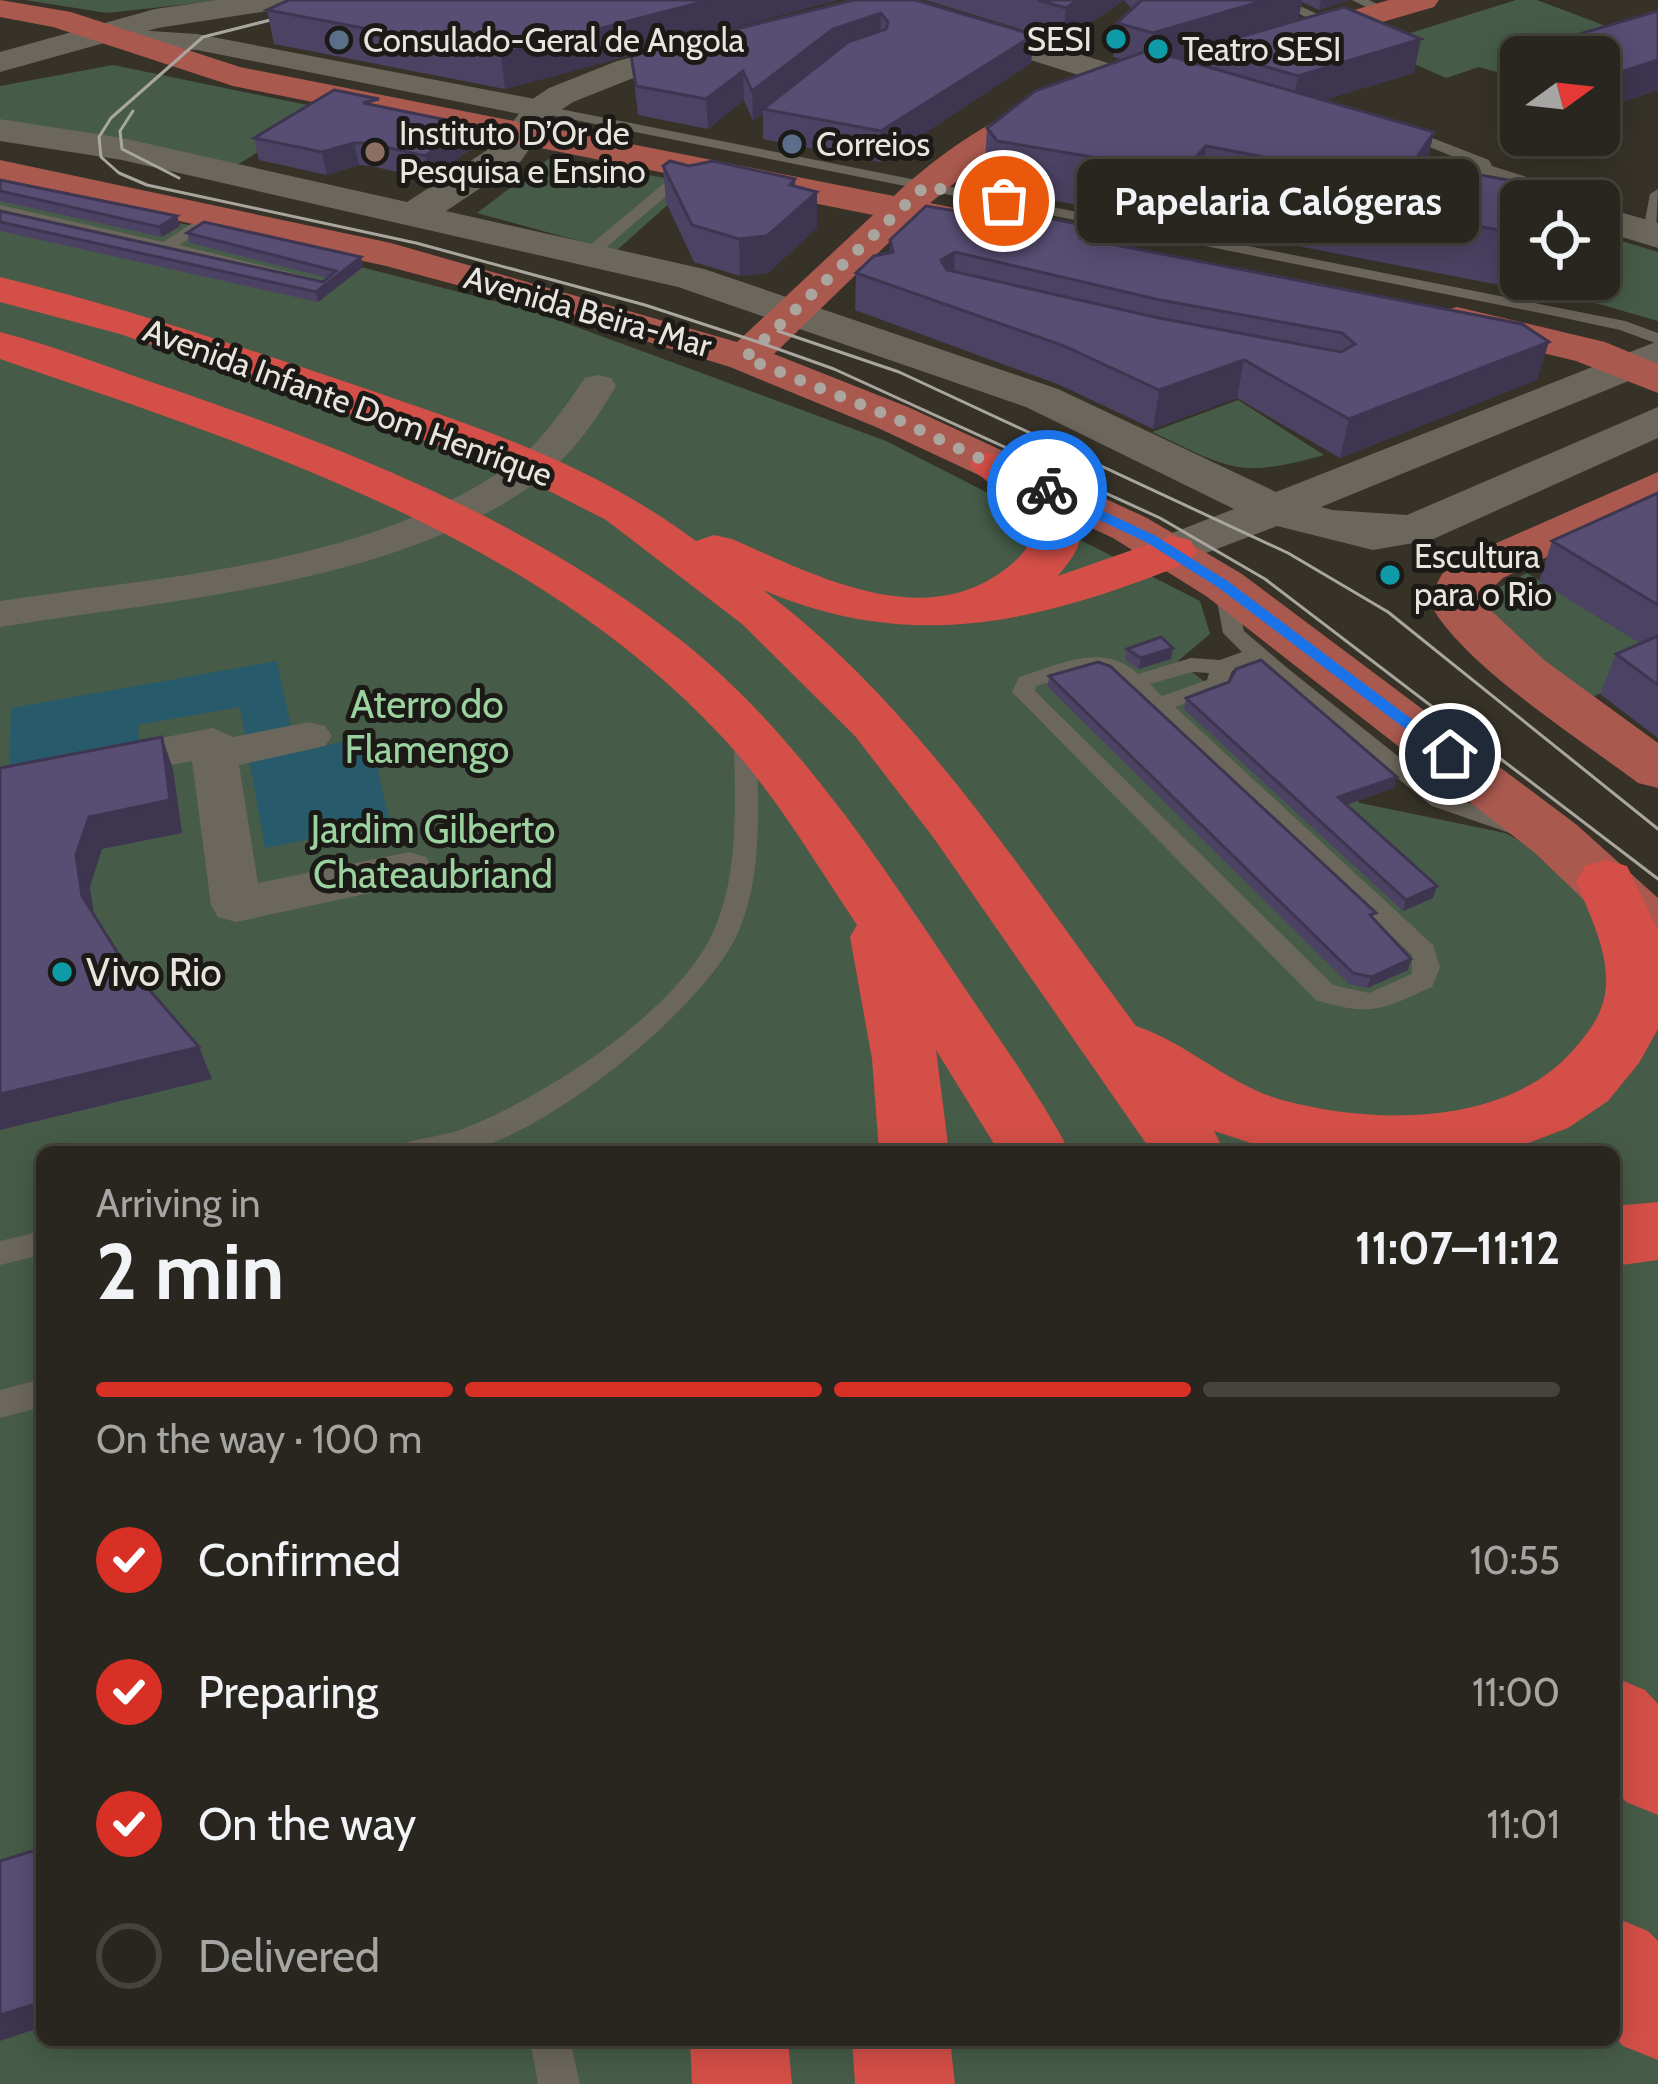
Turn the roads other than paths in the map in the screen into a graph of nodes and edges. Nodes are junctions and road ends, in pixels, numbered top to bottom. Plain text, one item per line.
1 (281, 0) edge
2 (1276, 0) edge
3 (1423, 0) edge
4 (878, 5) edge
5 (0, 7) edge
6 (1360, 12) edge
7 (0, 32) edge
8 (764, 35) edge
9 (104, 37) junction
10 (1251, 50) edge
11 (0, 62) edge
12 (1188, 68) edge
13 (1136, 83) junction
14 (1203, 103) edge
15 (531, 121) junction
16 (0, 130) edge
17 (753, 134) dead end
18 (1372, 136) edge
19 (794, 159) junction
20 (714, 162) junction
21 (0, 171) edge
22 (1479, 175) junction
23 (1501, 180) edge
24 (1500, 184) edge
25 (1658, 194) edge
26 (913, 198) junction
27 (0, 210) edge
28 (417, 213) junction
29 (213, 215) junction
30 (1620, 224) edge
31 (1653, 234) edge
32 (166, 247) junction
33 (589, 254) junction
34 (326, 283) edge
35 (0, 289) edge
36 (790, 309) junction
37 (0, 345) edge
38 (745, 358) junction
39 (1651, 360) edge
40 (598, 386) dead end
41 (1658, 421) edge
42 (993, 464) junction
43 (1658, 486) edge
44 (623, 510) junction
45 (1275, 510) junction
46 (1414, 530) junction
47 (1172, 551) junction
48 (1224, 585) junction
49 (980, 608) junction
50 (0, 614) edge
51 (1258, 654) junction
52 (1222, 667) junction
53 (1134, 682) junction
54 (1159, 706) junction
55 (745, 729) junction
56 (304, 738) dead end
57 (230, 752) junction
58 (1658, 770) edge
59 (0, 784) edge
60 (1556, 839) junction
61 (409, 869) dead end
62 (1606, 881) junction
63 (873, 898) junction
64 (1658, 934) edge
65 (1104, 1031) junction
66 (464, 1145) edge
67 (913, 1146) edge
68 (1032, 1146) edge
69 (1186, 1146) edge
70 (1658, 1231) edge
71 (1620, 1235) edge
72 (36, 1244) edge
73 (0, 1253) edge
74 (36, 1395) edge
75 (0, 1404) edge
76 (1620, 1728) edge
77 (1658, 1770) edge
78 (1620, 1971) edge
79 (1658, 2012) edge
80 (551, 2046) edge
81 (739, 2046) edge
82 (901, 2046) edge
83 (559, 2084) edge
84 (742, 2084) edge
85 (904, 2084) edge

1 - 9 main road
2 - 6 lane
3 - 6 main road
4 - 13 main road
5 - 9 main road
6 - 10 main road
7 - 9 main road
8 - 15 main road
9 - 11 main road
9 - 15 main road
12 - 13 main road
13 - 14 main road
13 - 26 main road
15 - 20 main road
15 - 28 main road
16 - 28 main road, Avenida Beira-Mar
17 - 20 lane
18 - 22 main road
19 - 20 lane
19 - 20 lane
19 - 26 lane
20 - 26 main road
20 - 33 lane
21 - 29 main road, Avenida Beira-Mar
22 - 23 lane
22 - 24 main road
25 - 31 lane
26 - 36 main road
26 - 39 main road
27 - 32 lane
28 - 33 main road, Avenida Beira-Mar
29 - 32 lane
29 - 38 main road, Avenida Beira-Mar
30 - 31 main road
32 - 34 lane
33 - 36 main road, Avenida Beira-Mar
35 - 44 highway, Avenida Infante Dom Henrique
36 - 38 main road
36 - 45 main road, Avenida Beira-Mar
37 - 55 highway, Avenida Infante Dom Henrique
38 - 42 main road, Avenida Beira-Mar
39 - 45 main road
40 - 50 street
41 - 46 main road
42 - 47 main road, Avenida Beira-Mar
42 - 49 highway
43 - 58 main road
44 - 49 highway
44 - 65 highway, Avenida Infante Dom Henrique
45 - 46 main road, Avenida Beira-Mar
45 - 47 main road
46 - 47 main road
47 - 48 main road, Avenida Beira-Mar
47 - 49 highway
48 - 51 lane
48 - 60 main road, Avenida Beira-Mar
51 - 52 lane
51 - 60 lane
52 - 53 lane
52 - 54 lane
53 - 54 lane
53 - 54 lane
55 - 63 highway, Avenida Infante Dom Henrique
55 - 66 lane
56 - 57 street
57 - 59 street
57 - 61 street
60 - 62 main road, Avenida Beira-Mar
62 - 64 main road, Avenida Beira-Mar
62 - 65 highway
63 - 67 highway
63 - 68 highway, Avenida Infante Dom Henrique
65 - 69 highway, Avenida Infante Dom Henrique
70 - 71 highway
72 - 73 lane
74 - 75 lane
76 - 77 highway
78 - 79 highway
80 - 83 lane
81 - 84 highway
82 - 85 highway

